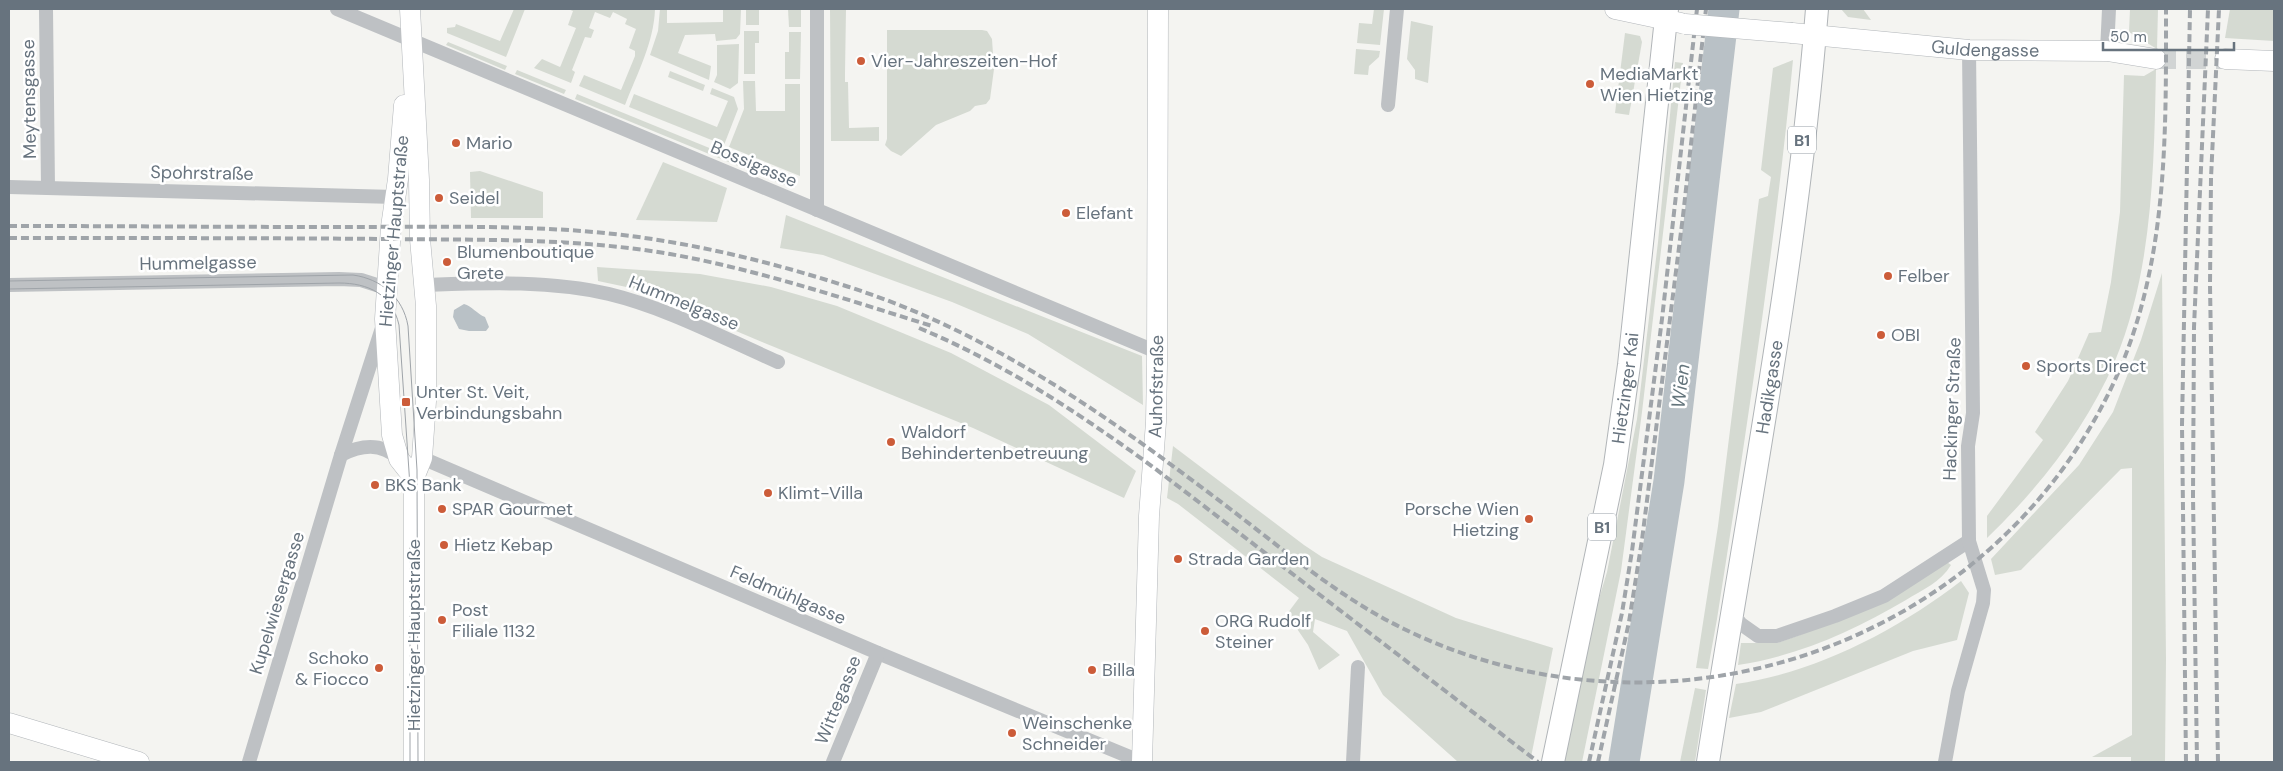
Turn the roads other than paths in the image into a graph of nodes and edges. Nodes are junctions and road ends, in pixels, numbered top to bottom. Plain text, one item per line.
1 (46, 9) edge
2 (337, 9) edge
3 (410, 9) edge
4 (817, 9) edge
5 (1158, 9) edge
6 (1397, 9) edge
7 (1615, 9) edge
8 (1817, 9) edge
9 (2108, 9) edge
10 (1673, 18) edge
11 (1815, 35) junction
12 (410, 38) junction
13 (1969, 50) junction
14 (2106, 52) junction
15 (2156, 59) tunnel mouth
16 (2225, 59) tunnel mouth
17 (2274, 61) edge
18 (1388, 104) dead end
19 (9, 188) edge
20 (48, 188) junction
21 (394, 197) junction
22 (817, 210) junction
23 (9, 285) edge
24 (423, 285) junction
25 (386, 288) junction
26 (385, 319) junction
27 (1157, 352) junction
28 (778, 362) dead end
29 (341, 455) junction
30 (422, 458) junction
31 (399, 459) junction
32 (414, 478) junction
33 (1969, 540) junction
34 (1731, 612) junction
35 (878, 653) junction
36 (1358, 667) dead end
37 (9, 723) edge
38 (139, 762) edge
39 (249, 762) edge
40 (414, 762) edge
41 (833, 762) edge
42 (1142, 762) edge
43 (1353, 762) edge
44 (1553, 762) edge
45 (1708, 762) edge
46 (1945, 762) edge

1 - 20 street, Meytensgasse
2 - 12 street, Bossigasse
3 - 12 street, Hietzinger Hauptstraße
4 - 22 street
5 - 27 street, Auhofstraße
6 - 18 street
7 - 10 street, Guldengasse
8 - 11 main road, Hadikgasse / B1
9 - 14 street
10 - 11 street, Guldengasse, bridge
10 - 44 main road, Hietzinger Kai / B1
11 - 13 street, Guldengasse
11 - 34 main road, Hadikgasse / B1
12 - 21 street, Hietzinger Hauptstraße
12 - 22 street, Bossigasse
12 - 24 street, Hietzinger Hauptstraße
13 - 14 street, Guldengasse
13 - 33 street, Hackinger Straße
14 - 15 street, Guldengasse
16 - 17 street
19 - 20 street, Spohrstraße
20 - 21 street, Spohrstraße
21 - 25 street, Hietzinger Hauptstraße
22 - 27 street, Bossigasse
23 - 25 street, Hummelgasse
24 - 28 street, Hummelgasse
24 - 30 street, Hietzinger Hauptstraße
25 - 26 street, Hietzinger Hauptstraße
26 - 29 street, Kupelwiesergasse
26 - 31 street, Hietzinger Hauptstraße
27 - 42 street, Auhofstraße
29 - 31 street
29 - 39 street, Kupelwiesergasse
30 - 32 street, Hietzinger Hauptstraße
30 - 35 street, Feldmühlgasse
31 - 32 street, Hietzinger Hauptstraße
32 - 40 street, Hietzinger Hauptstraße
33 - 34 street
33 - 46 street, Hackinger Straße
34 - 45 main road, Hadikgasse / B1
35 - 41 street, Wittegasse
35 - 42 street, Feldmühlgasse
36 - 43 street
37 - 38 street

